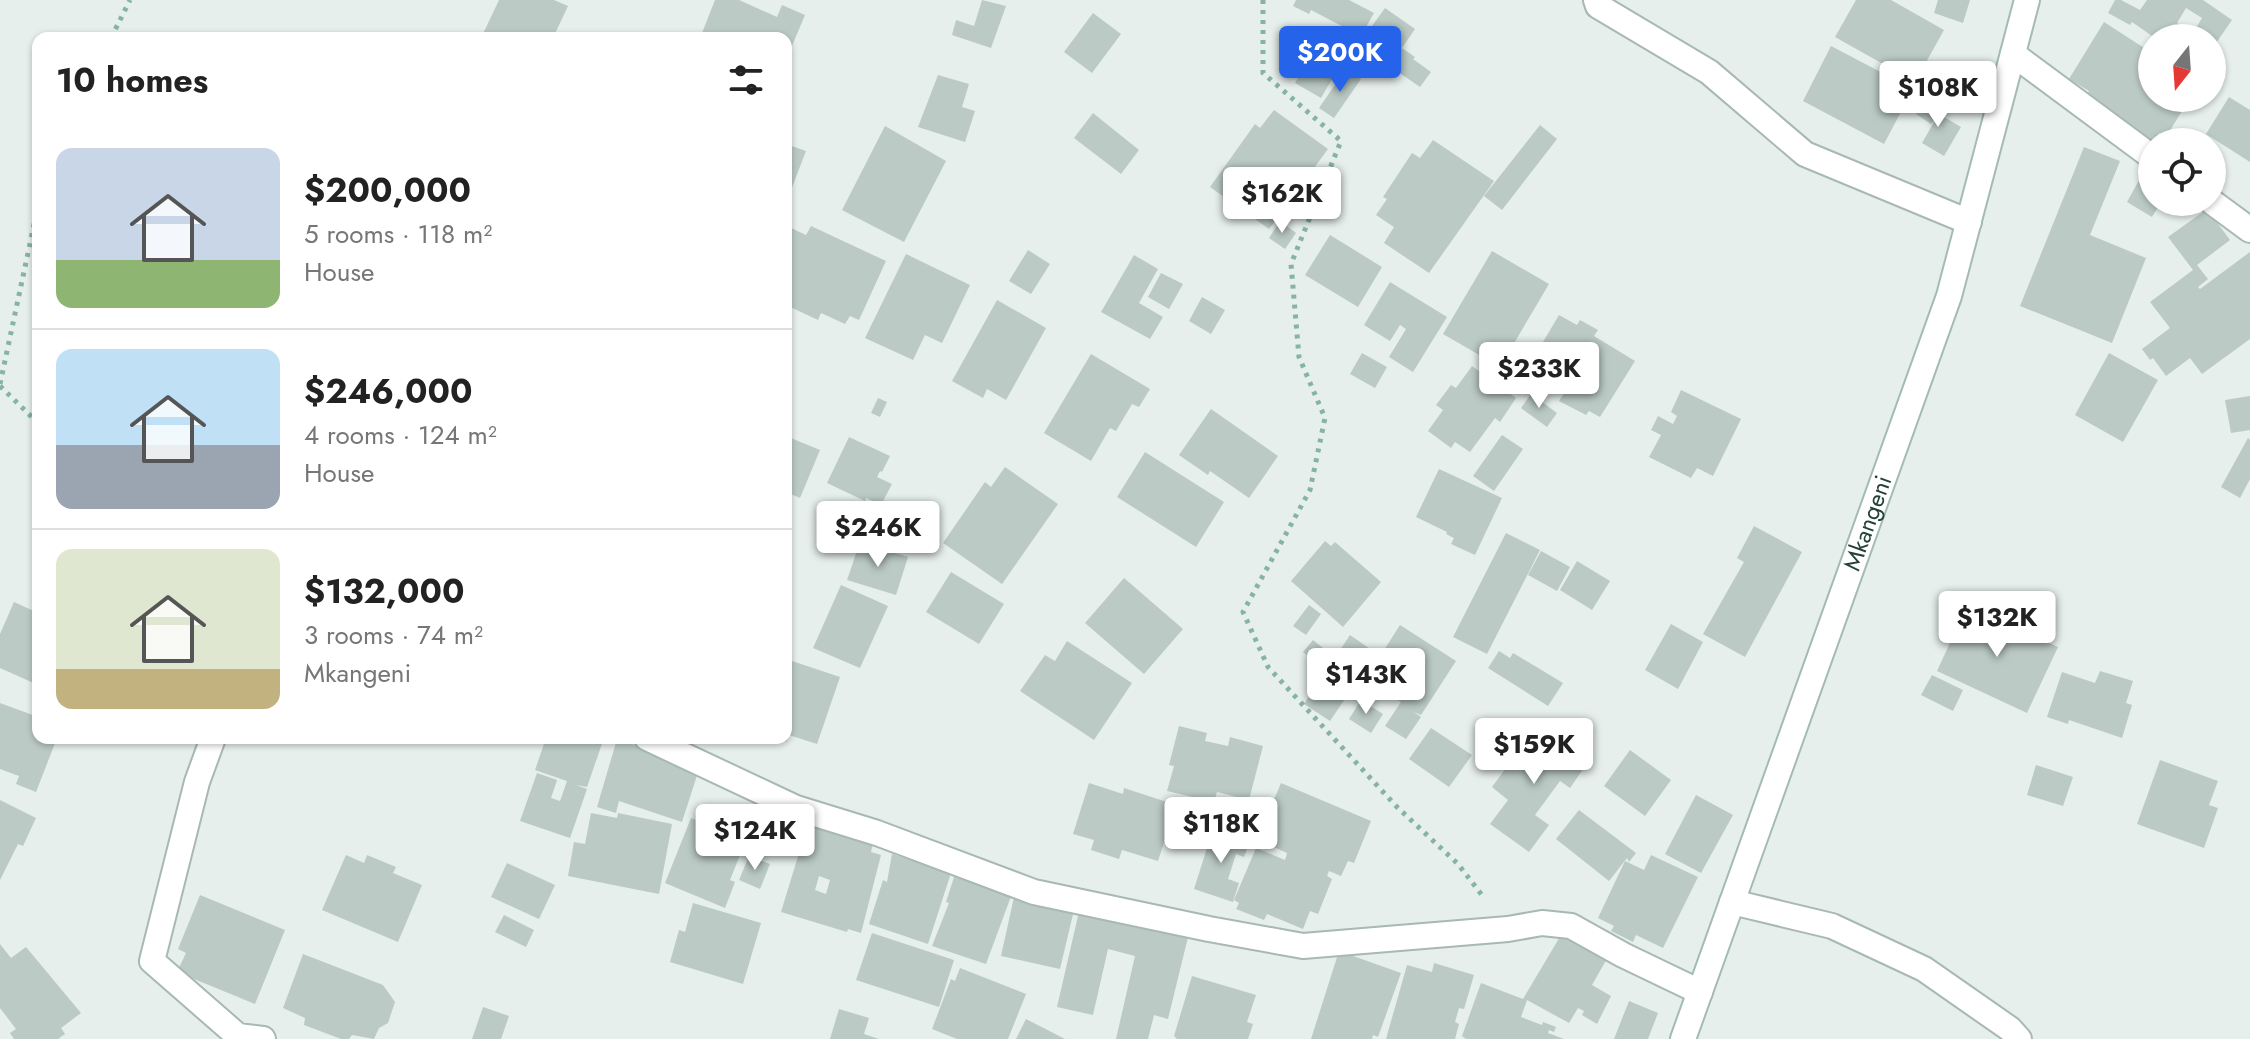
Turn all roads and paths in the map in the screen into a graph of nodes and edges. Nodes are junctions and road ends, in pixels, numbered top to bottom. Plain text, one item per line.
1 (130, 0) edge
2 (1263, 0) edge
3 (1596, 0) edge
4 (2027, 0) edge
5 (114, 32) edge
6 (2013, 54) junction
7 (2138, 147) edge
8 (2226, 212) edge
9 (1969, 222) junction
10 (2250, 230) edge
11 (32, 234) edge
12 (0, 385) edge
13 (32, 417) edge
14 (211, 744) edge
15 (660, 744) edge
16 (1732, 902) junction
17 (1508, 929) junction
18 (1700, 992) junction
19 (263, 1039) edge
20 (1683, 1039) edge
21 (2019, 1039) edge

1 - 5 path
2 - 17 path
3 - 9 street
4 - 6 street, Mkangeni
6 - 7 street
6 - 9 street, Mkangeni
8 - 10 street
9 - 16 street, Mkangeni
11 - 12 path
12 - 13 path
14 - 19 street
15 - 17 street
16 - 18 street, Mkangeni
16 - 21 street
17 - 18 street
18 - 20 street, Mkangeni

